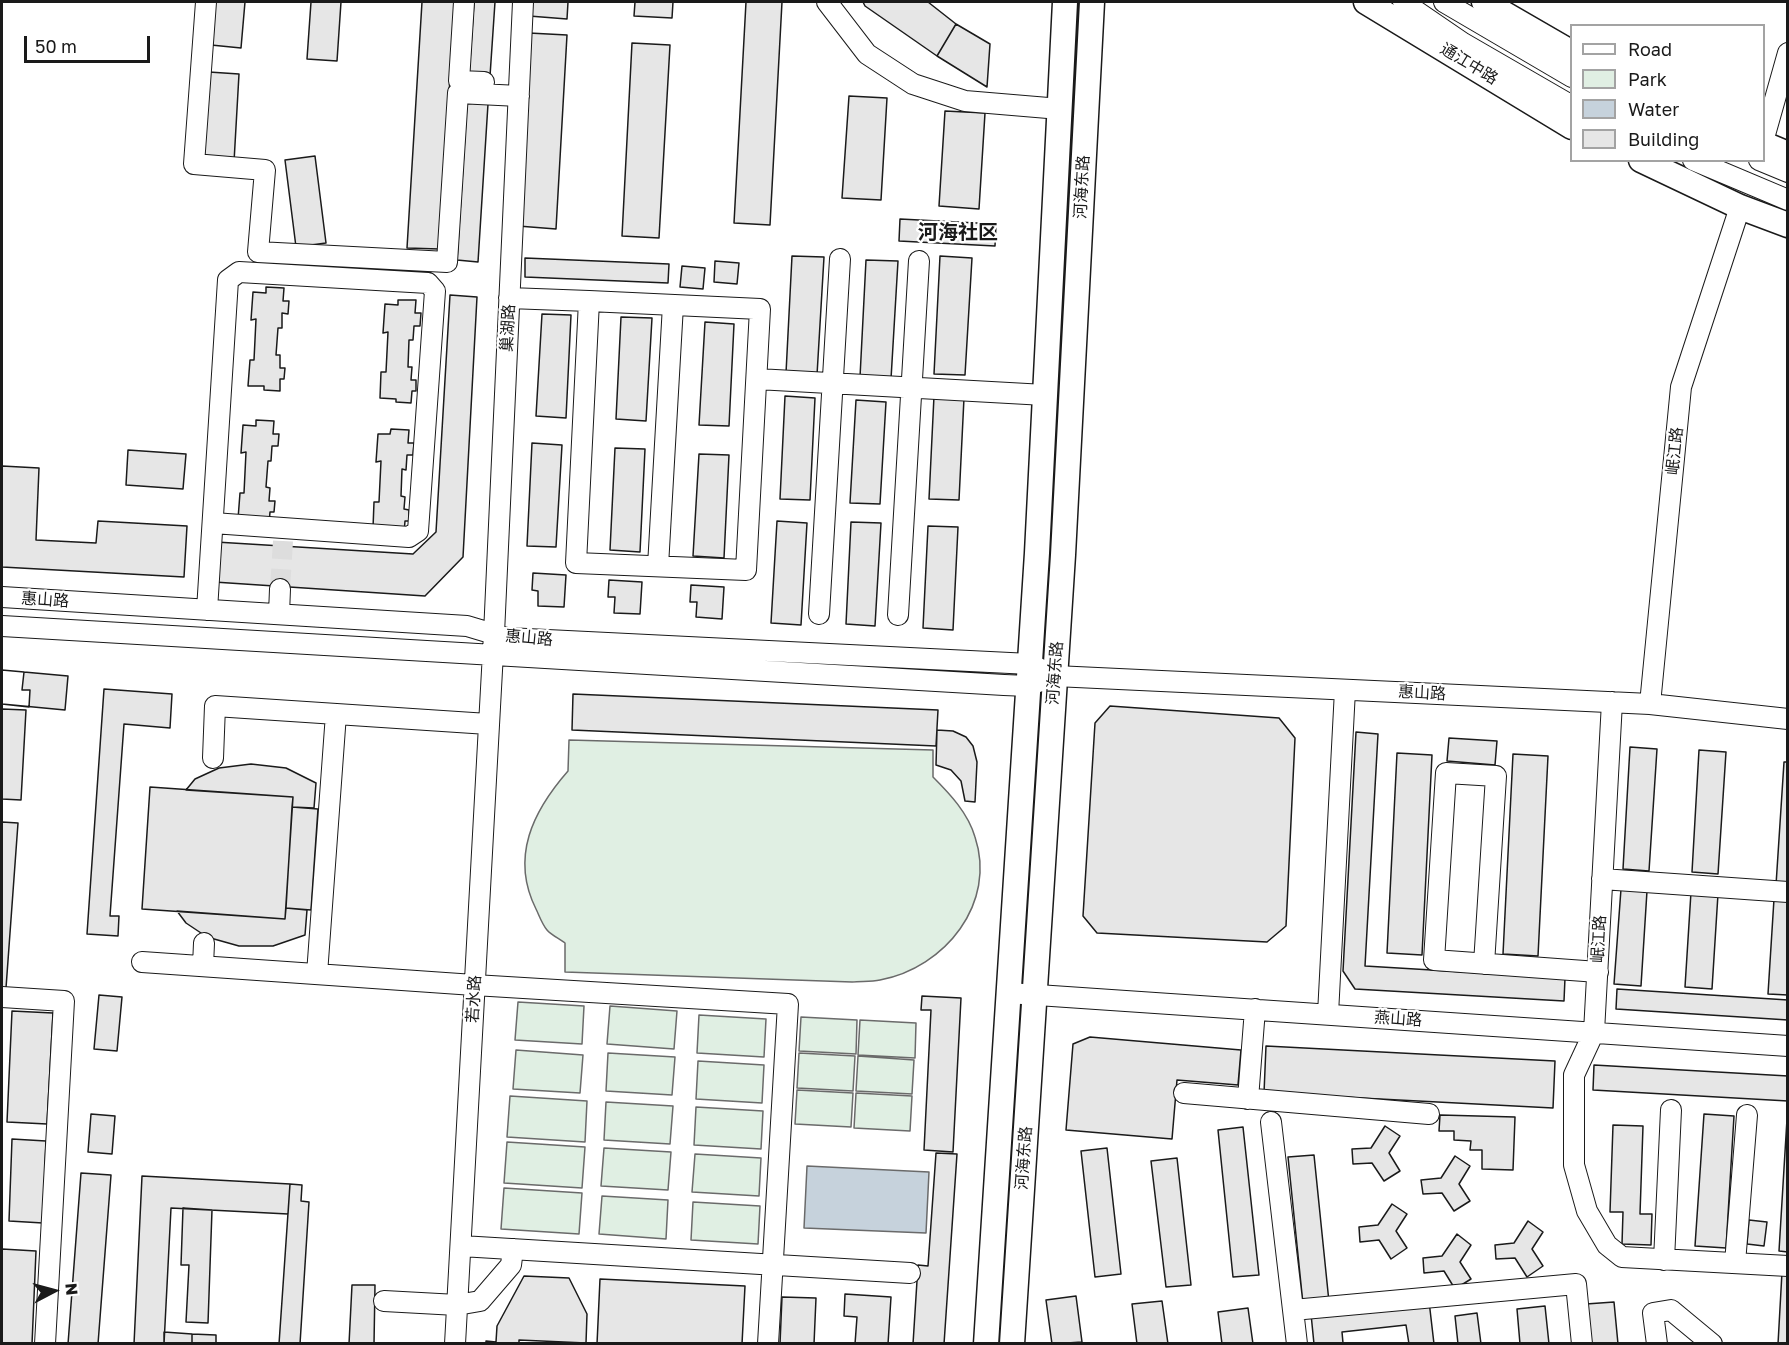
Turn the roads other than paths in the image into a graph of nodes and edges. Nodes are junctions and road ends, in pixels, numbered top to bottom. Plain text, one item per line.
1 (206, 2) edge
2 (464, 2) edge
3 (523, 2) edge
4 (827, 2) edge
5 (1065, 2) edge
6 (1092, 2) edge
7 (1366, 2) edge
8 (1403, 2) edge
9 (1444, 2) edge
10 (1484, 2) edge
11 (1507, 15) junction
12 (1570, 51) edge
13 (1788, 53) edge
14 (1570, 76) edge
15 (519, 90) junction
16 (1570, 105) edge
17 (1060, 110) junction
18 (1570, 126) edge
19 (1765, 134) edge
20 (1765, 144) edge
21 (1788, 154) edge
22 (1645, 162) edge
23 (1698, 162) edge
24 (1764, 162) edge
25 (1788, 172) edge
26 (1788, 200) edge
27 (1740, 207) junction
28 (1788, 225) edge
29 (840, 259) dead end
30 (919, 261) dead end
31 (509, 298) junction
32 (589, 301) junction
33 (673, 305) junction
34 (757, 379) junction
35 (832, 383) junction
36 (912, 387) junction
37 (1045, 395) junction
38 (213, 523) junction
39 (658, 566) junction
40 (280, 589) tunnel mouth
41 (2, 597) edge
42 (207, 610) junction
43 (279, 614) junction
44 (819, 614) dead end
45 (898, 615) dead end
46 (2, 626) edge
47 (494, 634) junction
48 (493, 655) junction
49 (1029, 675) junction
50 (1055, 676) junction
51 (1345, 690) junction
52 (1612, 702) junction
53 (1650, 704) junction
54 (336, 714) junction
55 (1788, 719) edge
56 (488, 724) junction
57 (213, 758) dead end
58 (1602, 879) junction
59 (1788, 892) edge
60 (204, 943) dead end
61 (142, 962) dead end
62 (1484, 964) junction
63 (202, 966) junction
64 (1598, 972) junction
65 (317, 974) junction
66 (474, 985) junction
67 (1008, 993) junction
68 (1034, 995) junction
69 (2, 997) edge
70 (1255, 1009) junction
71 (1328, 1014) junction
72 (1594, 1032) junction
73 (1788, 1046) edge
74 (1184, 1093) dead end
75 (1248, 1099) junction
76 (1671, 1110) dead end
77 (1428, 1114) dead end
78 (1747, 1115) dead end
79 (1272, 1122) dead end
80 (461, 1246) junction
81 (513, 1250) junction
82 (1664, 1260) junction
83 (1735, 1263) junction
84 (773, 1265) junction
85 (1788, 1266) edge
86 (910, 1273) dead end
87 (384, 1301) dead end
88 (457, 1305) junction
89 (1293, 1310) junction
90 (45, 1344) edge
91 (455, 1344) edge
92 (768, 1344) edge
93 (986, 1344) edge
94 (1012, 1344) edge
95 (1298, 1344) edge
96 (1582, 1344) edge
97 (1657, 1344) edge
98 (1712, 1344) edge

1 - 15 street
2 - 15 street
3 - 15 street, 巢湖路
4 - 17 street
5 - 17 main road, 河海东路
6 - 50 main road, 河海东路
7 - 18 main road, 通江中路
8 - 16 street
9 - 11 street
9 - 14 street
10 - 11 main road
11 - 12 main road
13 - 19 street
15 - 31 street, 巢湖路
17 - 37 main road, 河海东路
20 - 21 main road
22 - 27 main road
23 - 26 street
24 - 25 street
27 - 28 main road
27 - 53 street, 岷江路
29 - 35 street
30 - 36 street
31 - 32 street
31 - 47 street, 巢湖路
32 - 33 street
32 - 39 street
33 - 34 street
33 - 39 street
34 - 35 street
34 - 39 street
35 - 36 street
35 - 44 street
36 - 37 street
36 - 45 street
37 - 49 main road, 河海东路
38 - 38 street
38 - 42 street
40 - 43 street
41 - 42 street, 惠山路
42 - 43 street, 惠山路
43 - 47 street, 惠山路
46 - 48 street, 惠山路
47 - 48 street, 巢湖路
47 - 49 street, 惠山路
48 - 49 street, 惠山路
48 - 56 street, 若水路
49 - 50 street, 惠山路
49 - 67 main road, 河海东路
50 - 51 street, 惠山路
50 - 68 main road, 河海东路
51 - 52 street, 惠山路
51 - 71 street
52 - 53 street, 惠山路
52 - 58 street, 岷江路
53 - 55 street, 惠山路
54 - 56 street
54 - 57 street
54 - 65 street
56 - 66 street, 若水路
58 - 59 street
58 - 64 street, 岷江路
60 - 63 street
61 - 63 street
62 - 62 street
62 - 64 street
63 - 65 street
64 - 72 street, 岷江路
65 - 66 street
66 - 80 street, 若水路
66 - 84 street
67 - 68 street, 燕山路
67 - 93 main road, 河海东路
68 - 70 street, 燕山路
68 - 94 main road, 河海东路
69 - 90 street
70 - 71 street, 燕山路
70 - 75 street
71 - 72 street, 燕山路
72 - 73 street, 燕山路
72 - 82 street
74 - 75 street
75 - 77 street
76 - 82 street
78 - 83 street
79 - 89 street
80 - 81 street
80 - 88 street, 若水路
81 - 84 street
81 - 88 street
82 - 83 street
83 - 85 street
84 - 86 street
84 - 92 street
87 - 88 street
88 - 91 street, 若水路
89 - 95 street
89 - 96 street
97 - 98 street

